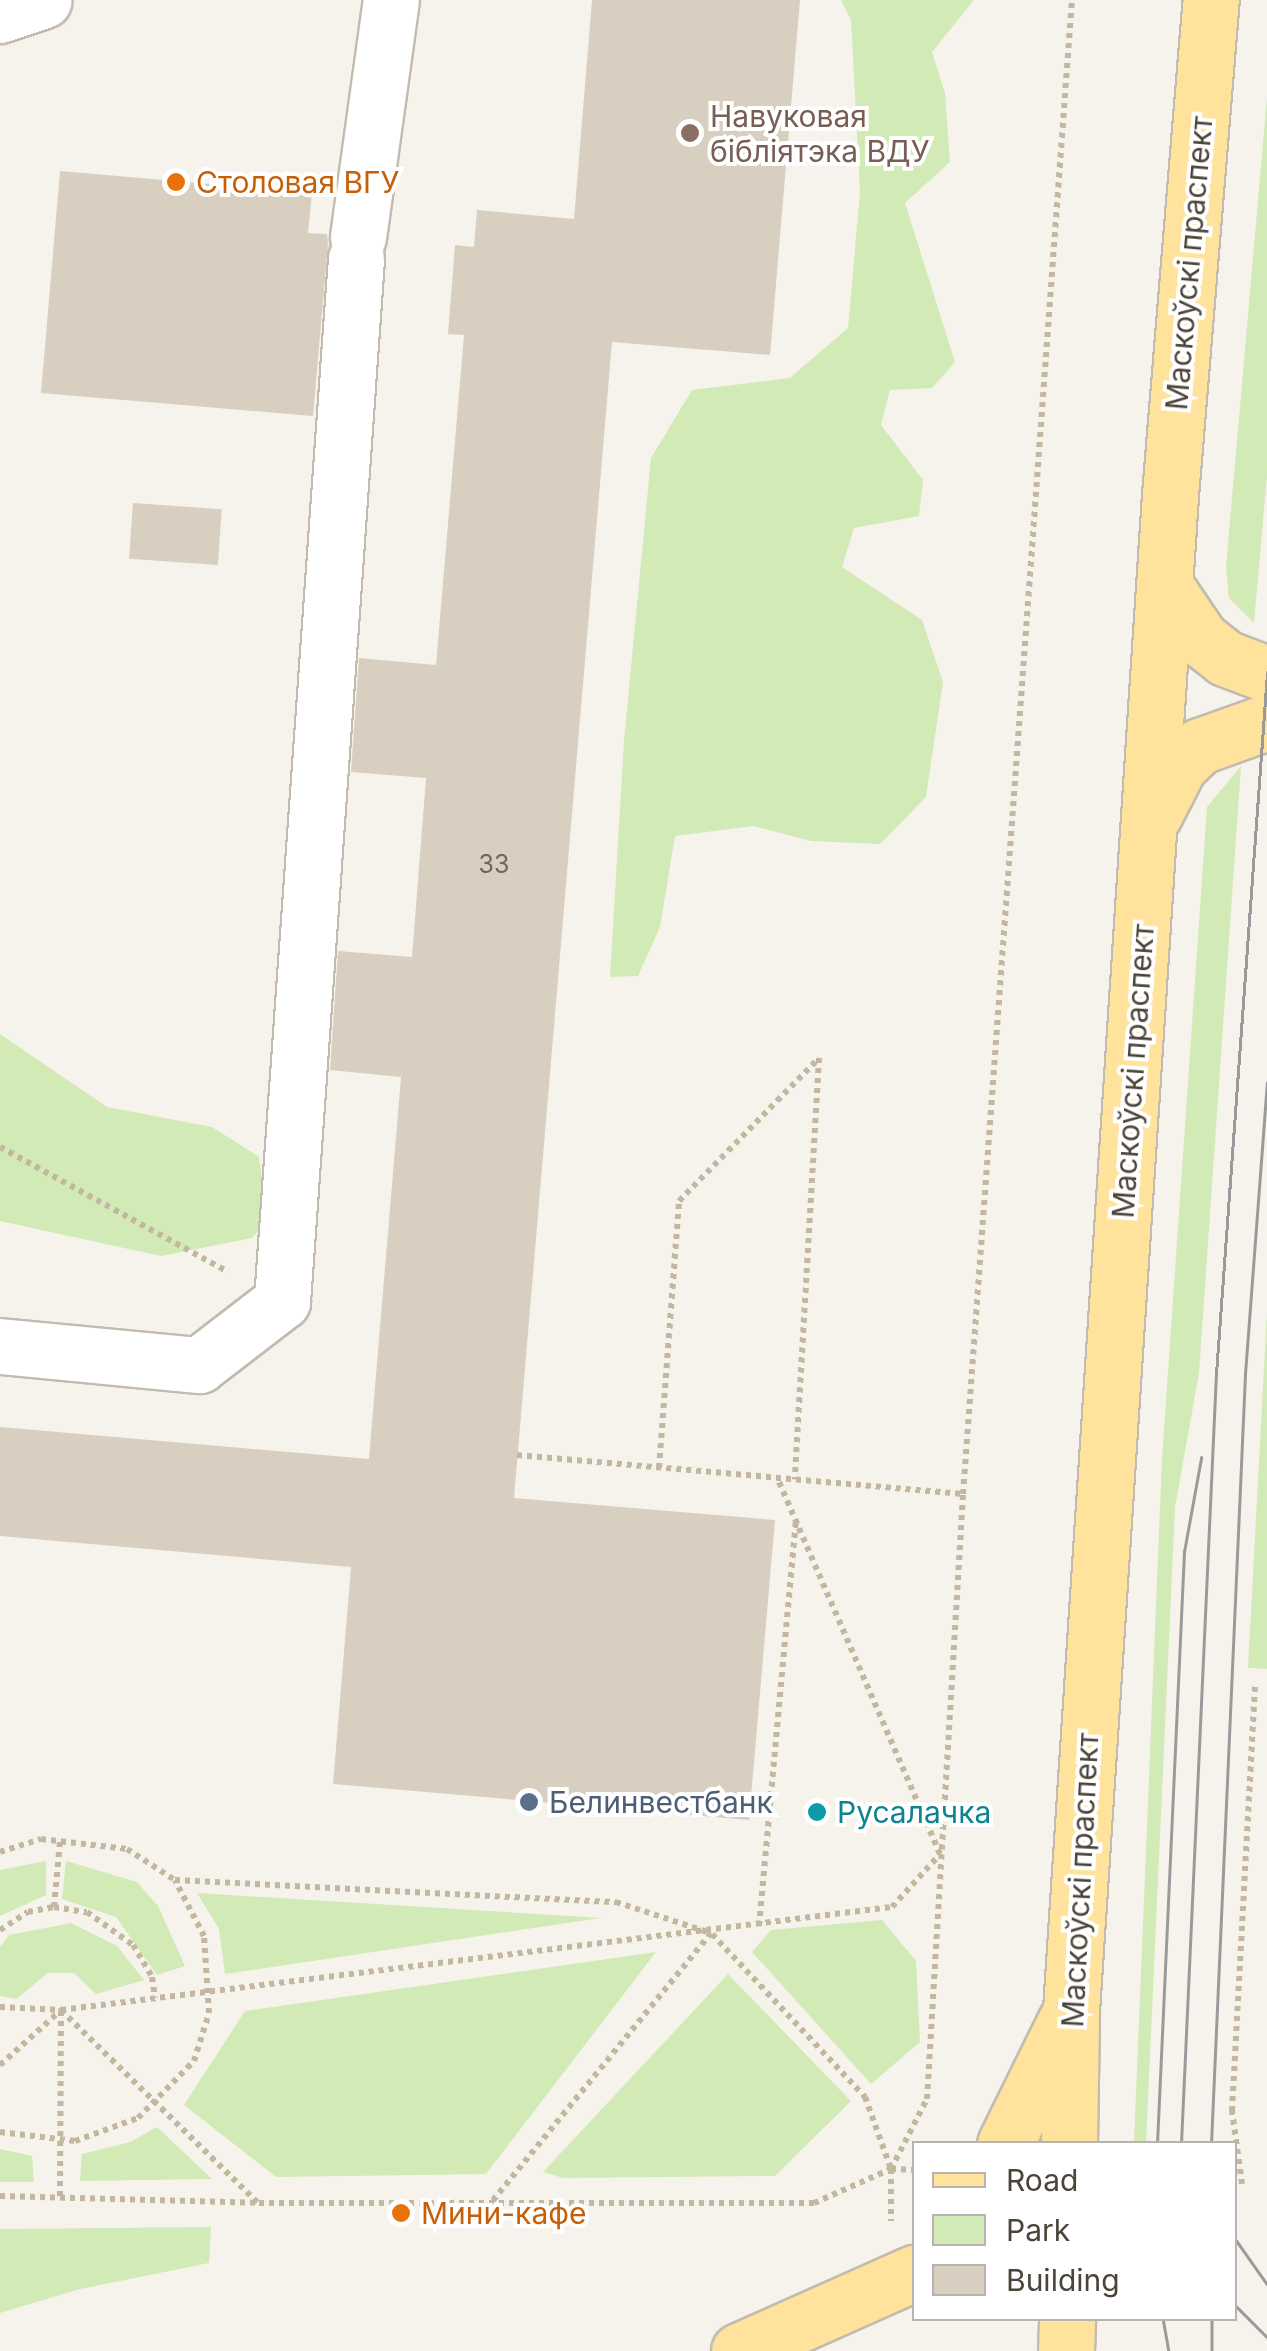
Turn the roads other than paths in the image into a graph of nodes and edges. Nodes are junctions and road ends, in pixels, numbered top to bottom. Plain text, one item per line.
1 (44, 0) edge
2 (391, 0) edge
3 (1211, 0) edge
4 (0, 14) edge
5 (1165, 586) junction
6 (1267, 674) edge
7 (1267, 722) edge
8 (1148, 846) junction
9 (0, 1346) edge
10 (1071, 2010) junction
11 (1007, 2141) edge
12 (1069, 2141) edge
13 (903, 2250) edge
14 (1067, 2321) edge
15 (739, 2351) edge
16 (1066, 2351) edge

1 - 4 lane
2 - 9 lane
3 - 5 main road, Маскоўскі праспект
5 - 6 main road
5 - 8 main road, Маскоўскі праспект
7 - 8 main road
8 - 10 main road, Маскоўскі праспект
10 - 11 main road
10 - 12 main road, Маскоўскі праспект
13 - 15 main road
14 - 16 main road

